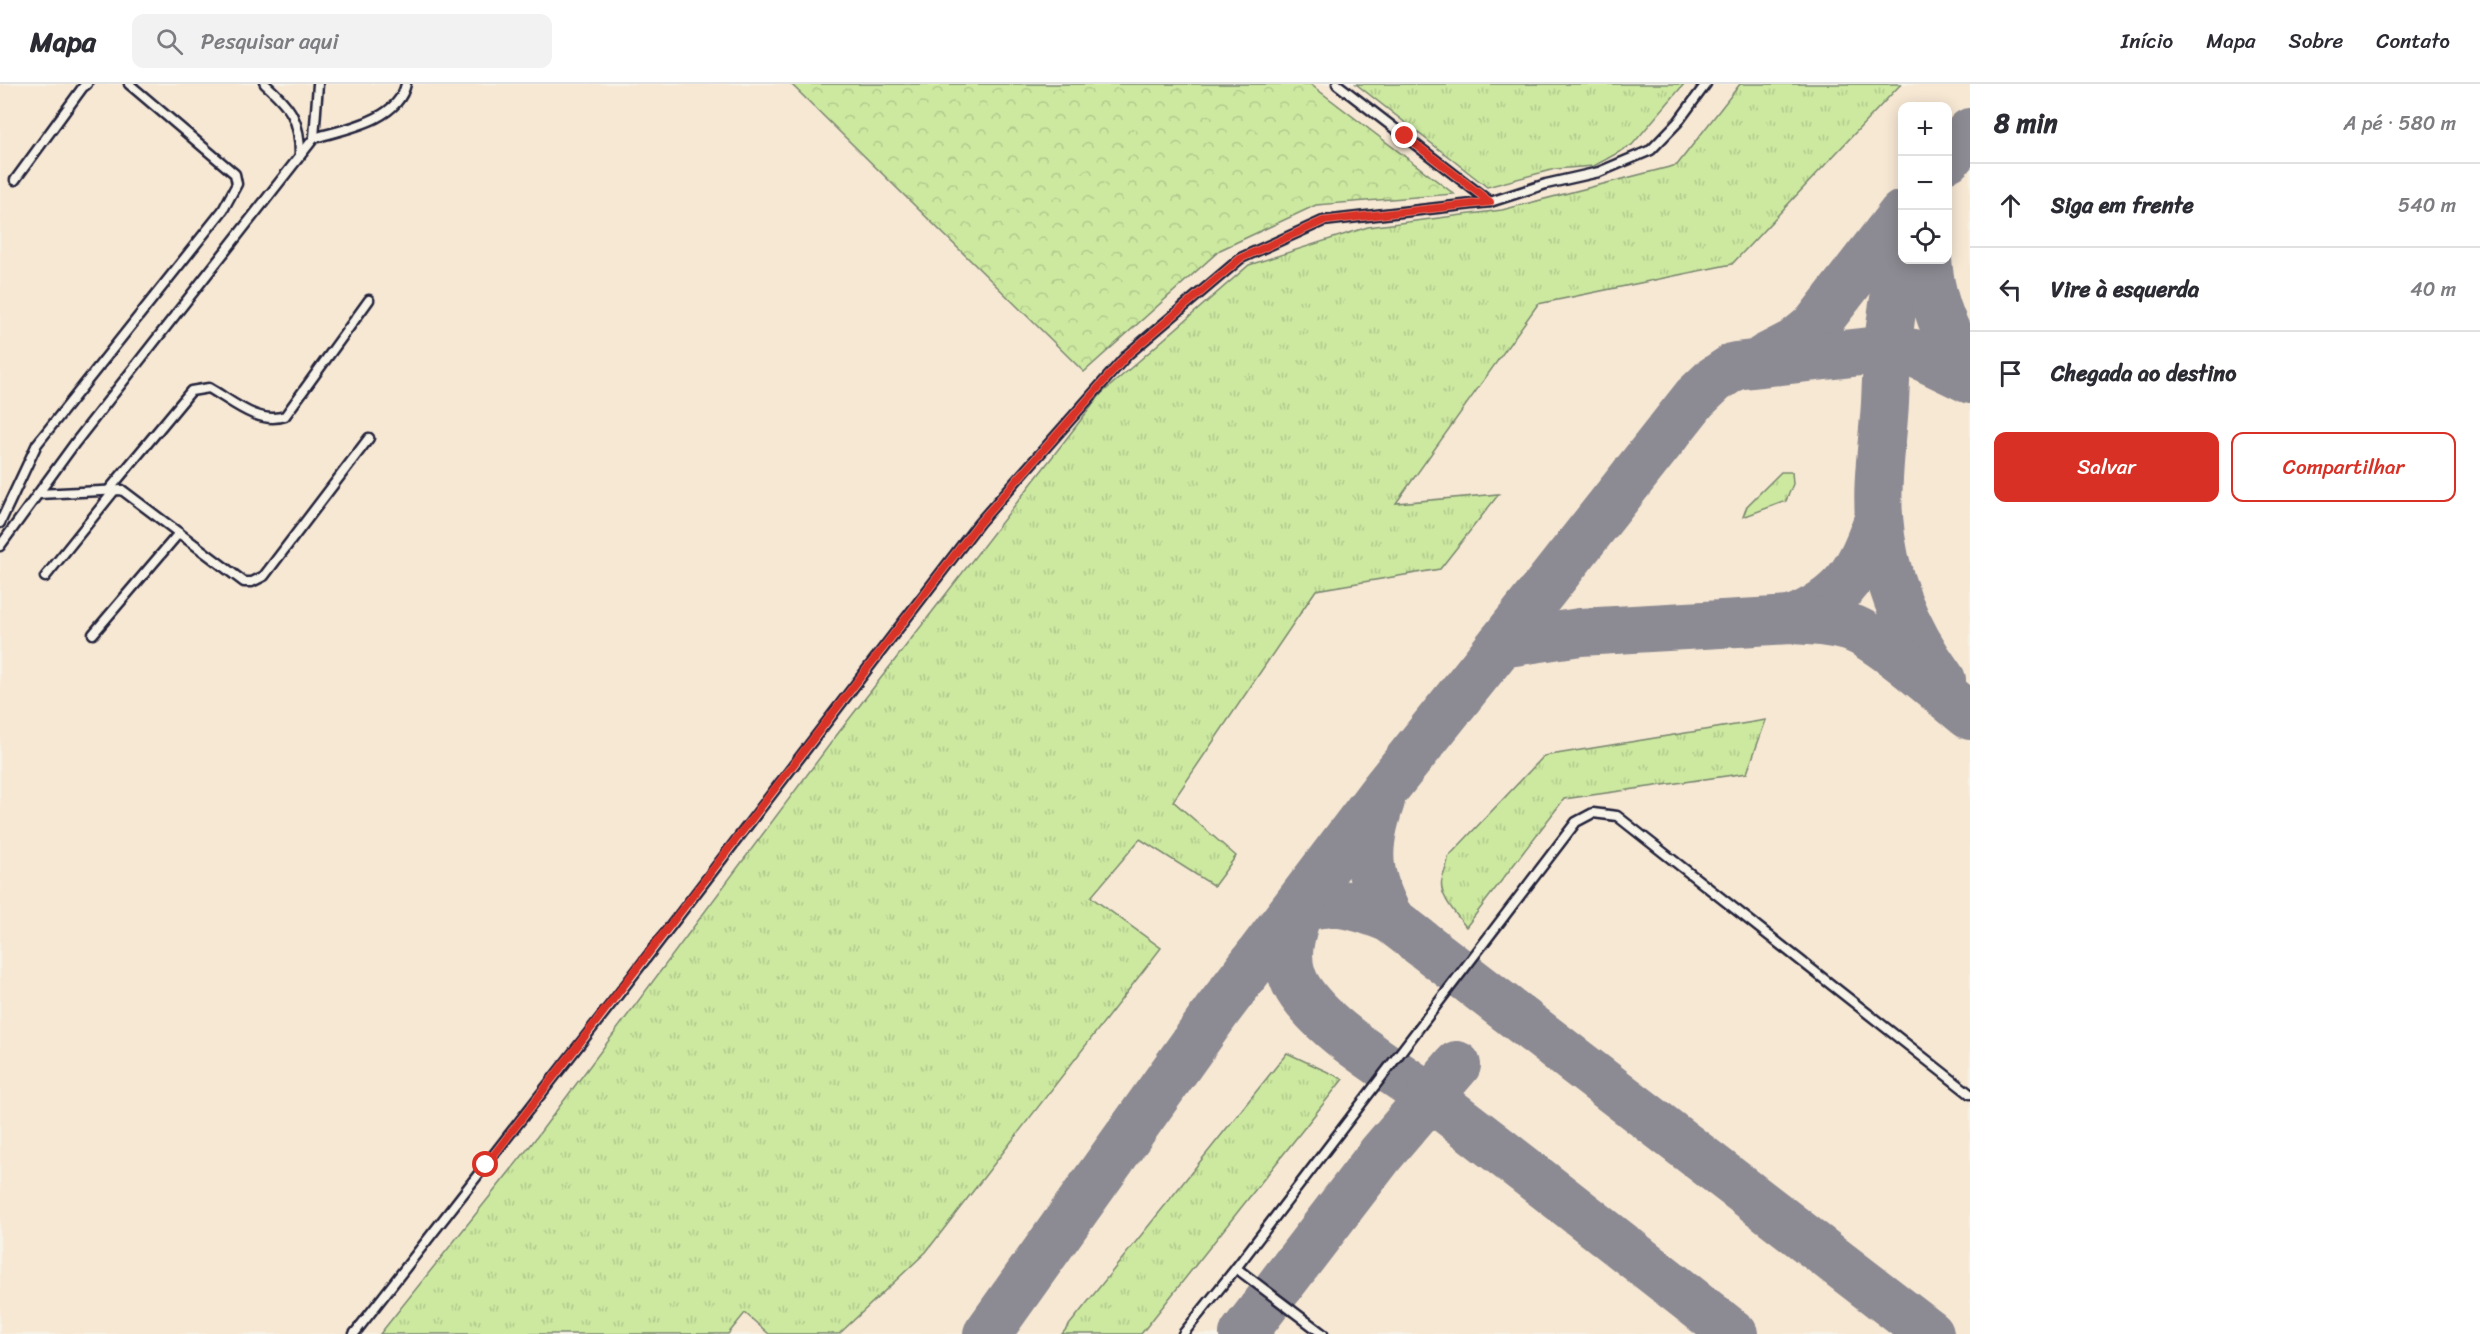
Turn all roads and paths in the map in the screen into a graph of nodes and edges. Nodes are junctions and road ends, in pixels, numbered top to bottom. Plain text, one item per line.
1 (87, 84) edge
2 (129, 84) edge
3 (265, 84) edge
4 (318, 84) edge
5 (406, 84) edge
6 (1337, 84) edge
7 (1706, 84) edge
8 (314, 138) junction
9 (300, 156) junction
10 (15, 180) dead end
11 (1490, 202) junction
12 (369, 300) dead end
13 (369, 438) dead end
14 (111, 491) junction
15 (38, 494) junction
16 (0, 523) edge
17 (179, 533) junction
18 (0, 546) edge
19 (45, 577) dead end
20 (93, 634) dead end
21 (1970, 1094) edge
22 (1236, 1268) junction
23 (354, 1334) edge
24 (1183, 1334) edge
25 (1323, 1334) edge

1 - 10 lane
2 - 16 lane
3 - 9 lane
4 - 8 lane
5 - 8 lane
6 - 11 lane
7 - 11 lane
8 - 9 lane
9 - 15 lane
11 - 23 lane
12 - 14 lane
13 - 17 lane
14 - 15 lane
14 - 17 lane
14 - 19 lane
15 - 18 lane
17 - 20 lane
21 - 22 lane
22 - 24 lane
22 - 25 lane

